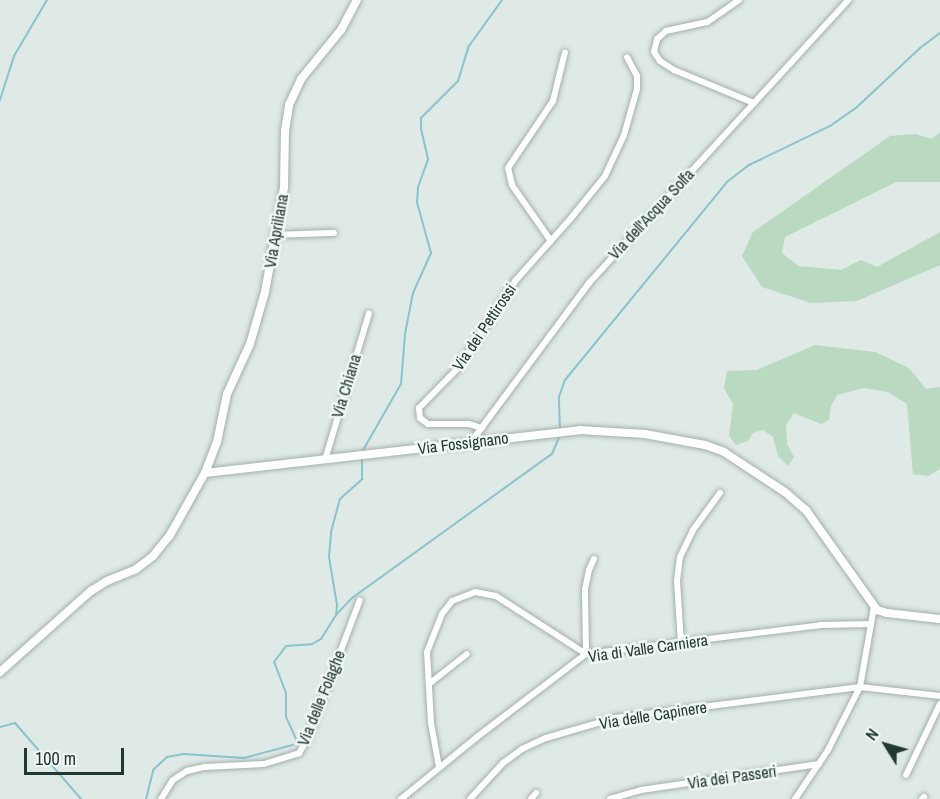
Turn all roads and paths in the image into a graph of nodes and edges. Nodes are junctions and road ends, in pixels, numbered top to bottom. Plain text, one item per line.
1 (357, 0) edge
2 (739, 0) edge
3 (848, 0) edge
4 (565, 52) dead end
5 (627, 57) dead end
6 (754, 103) junction
7 (334, 233) dead end
8 (276, 235) junction
9 (551, 241) junction
10 (369, 313) dead end
11 (482, 428) junction
12 (471, 442) junction
13 (325, 460) junction
14 (205, 473) junction
15 (720, 493) dead end
16 (594, 559) dead end
17 (360, 600) dead end
18 (874, 607) junction
19 (940, 619) edge
20 (871, 624) junction
21 (681, 642) junction
22 (467, 654) dead end
23 (586, 654) junction
24 (0, 672) edge
25 (429, 684) junction
26 (860, 687) junction
27 (940, 696) edge
28 (940, 704) edge
29 (819, 764) junction
30 (439, 767) junction
31 (906, 775) dead end
32 (536, 794) dead end
33 (161, 799) edge
34 (401, 799) edge
35 (470, 799) edge
36 (531, 799) edge
37 (610, 799) edge
38 (795, 799) edge

1 - 8 street, Via Apriliana
2 - 6 street
3 - 6 street, Via dell'Acqua Solfa
4 - 9 street
5 - 9 street, Via dei Pettirossi
6 - 11 street, Via dell'Acqua Solfa
7 - 8 street
8 - 14 street, Via Apriliana
9 - 11 street, Via dei Pettirossi
10 - 13 street, Via Chiana
11 - 12 street, Via dell'Acqua Solfa
12 - 13 street, Via Fossignano
12 - 18 street, Via Fossignano
13 - 14 street, Via Fossignano
14 - 24 street
15 - 21 street
16 - 23 street
17 - 33 street, Via delle Folaghe
18 - 19 street
18 - 20 street
20 - 21 street, Via di Valle Carniera
20 - 26 street
21 - 23 street, Via di Valle Carniera
22 - 25 street
23 - 25 street
23 - 30 street, Via di Valle Carniera
25 - 30 street
26 - 27 street, Via delle Capinere
26 - 29 street
26 - 35 street, Via delle Capinere
28 - 31 street
29 - 37 street, Via dei Passeri
29 - 38 street
30 - 34 street, Via di Valle Carniera
32 - 36 street

